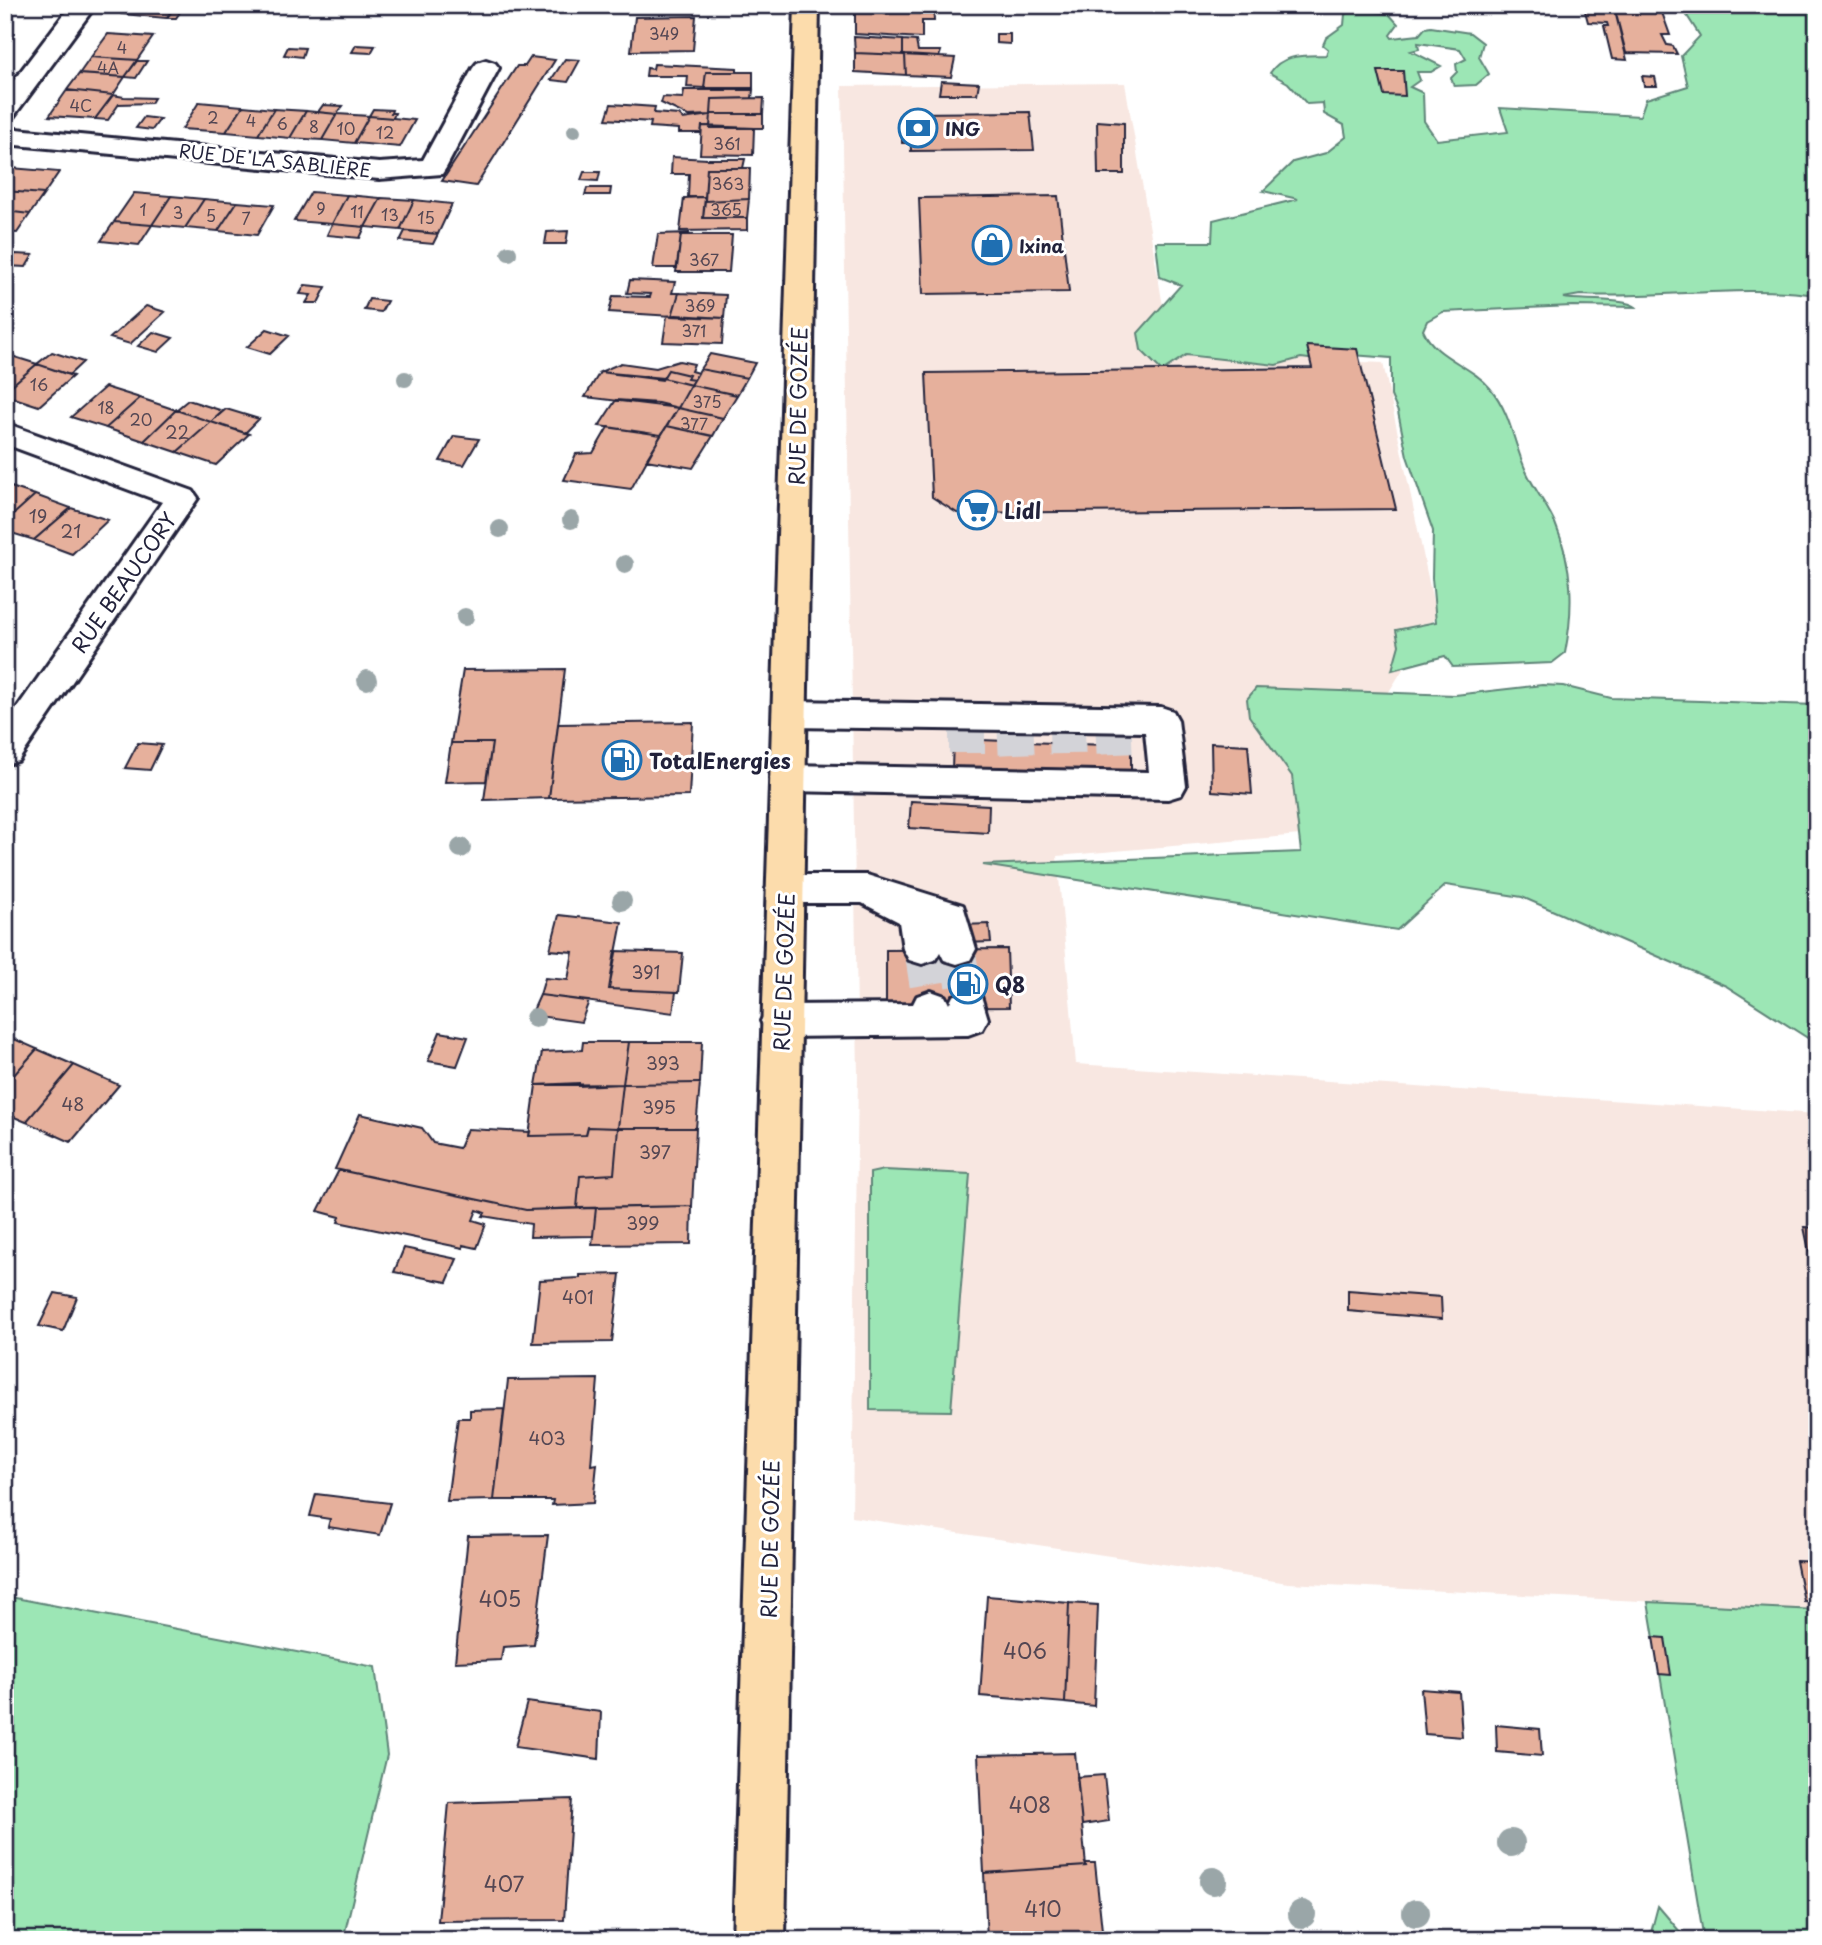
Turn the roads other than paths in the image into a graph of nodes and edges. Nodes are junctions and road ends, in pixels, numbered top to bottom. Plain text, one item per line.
1 (84, 5) edge
2 (807, 5) edge
3 (486, 68) dead end
4 (5, 110) edge
5 (5, 136) edge
6 (5, 433) edge
7 (790, 714) junction
8 (5, 752) edge
9 (788, 778) junction
10 (785, 889) junction
11 (940, 949) tunnel mouth
12 (943, 1012) dead end
13 (781, 1021) junction
14 (759, 1940) edge

1 - 4 street
2 - 7 main road, RUE DE GOZÉE
3 - 5 street, RUE DE LA SABLIÈRE
6 - 8 street, RUE BEAUCORY
7 - 9 main road, RUE DE GOZÉE
7 - 9 street
9 - 10 main road, RUE DE GOZÉE
10 - 11 street
10 - 13 main road, RUE DE GOZÉE
12 - 13 street
13 - 14 main road, RUE DE GOZÉE

